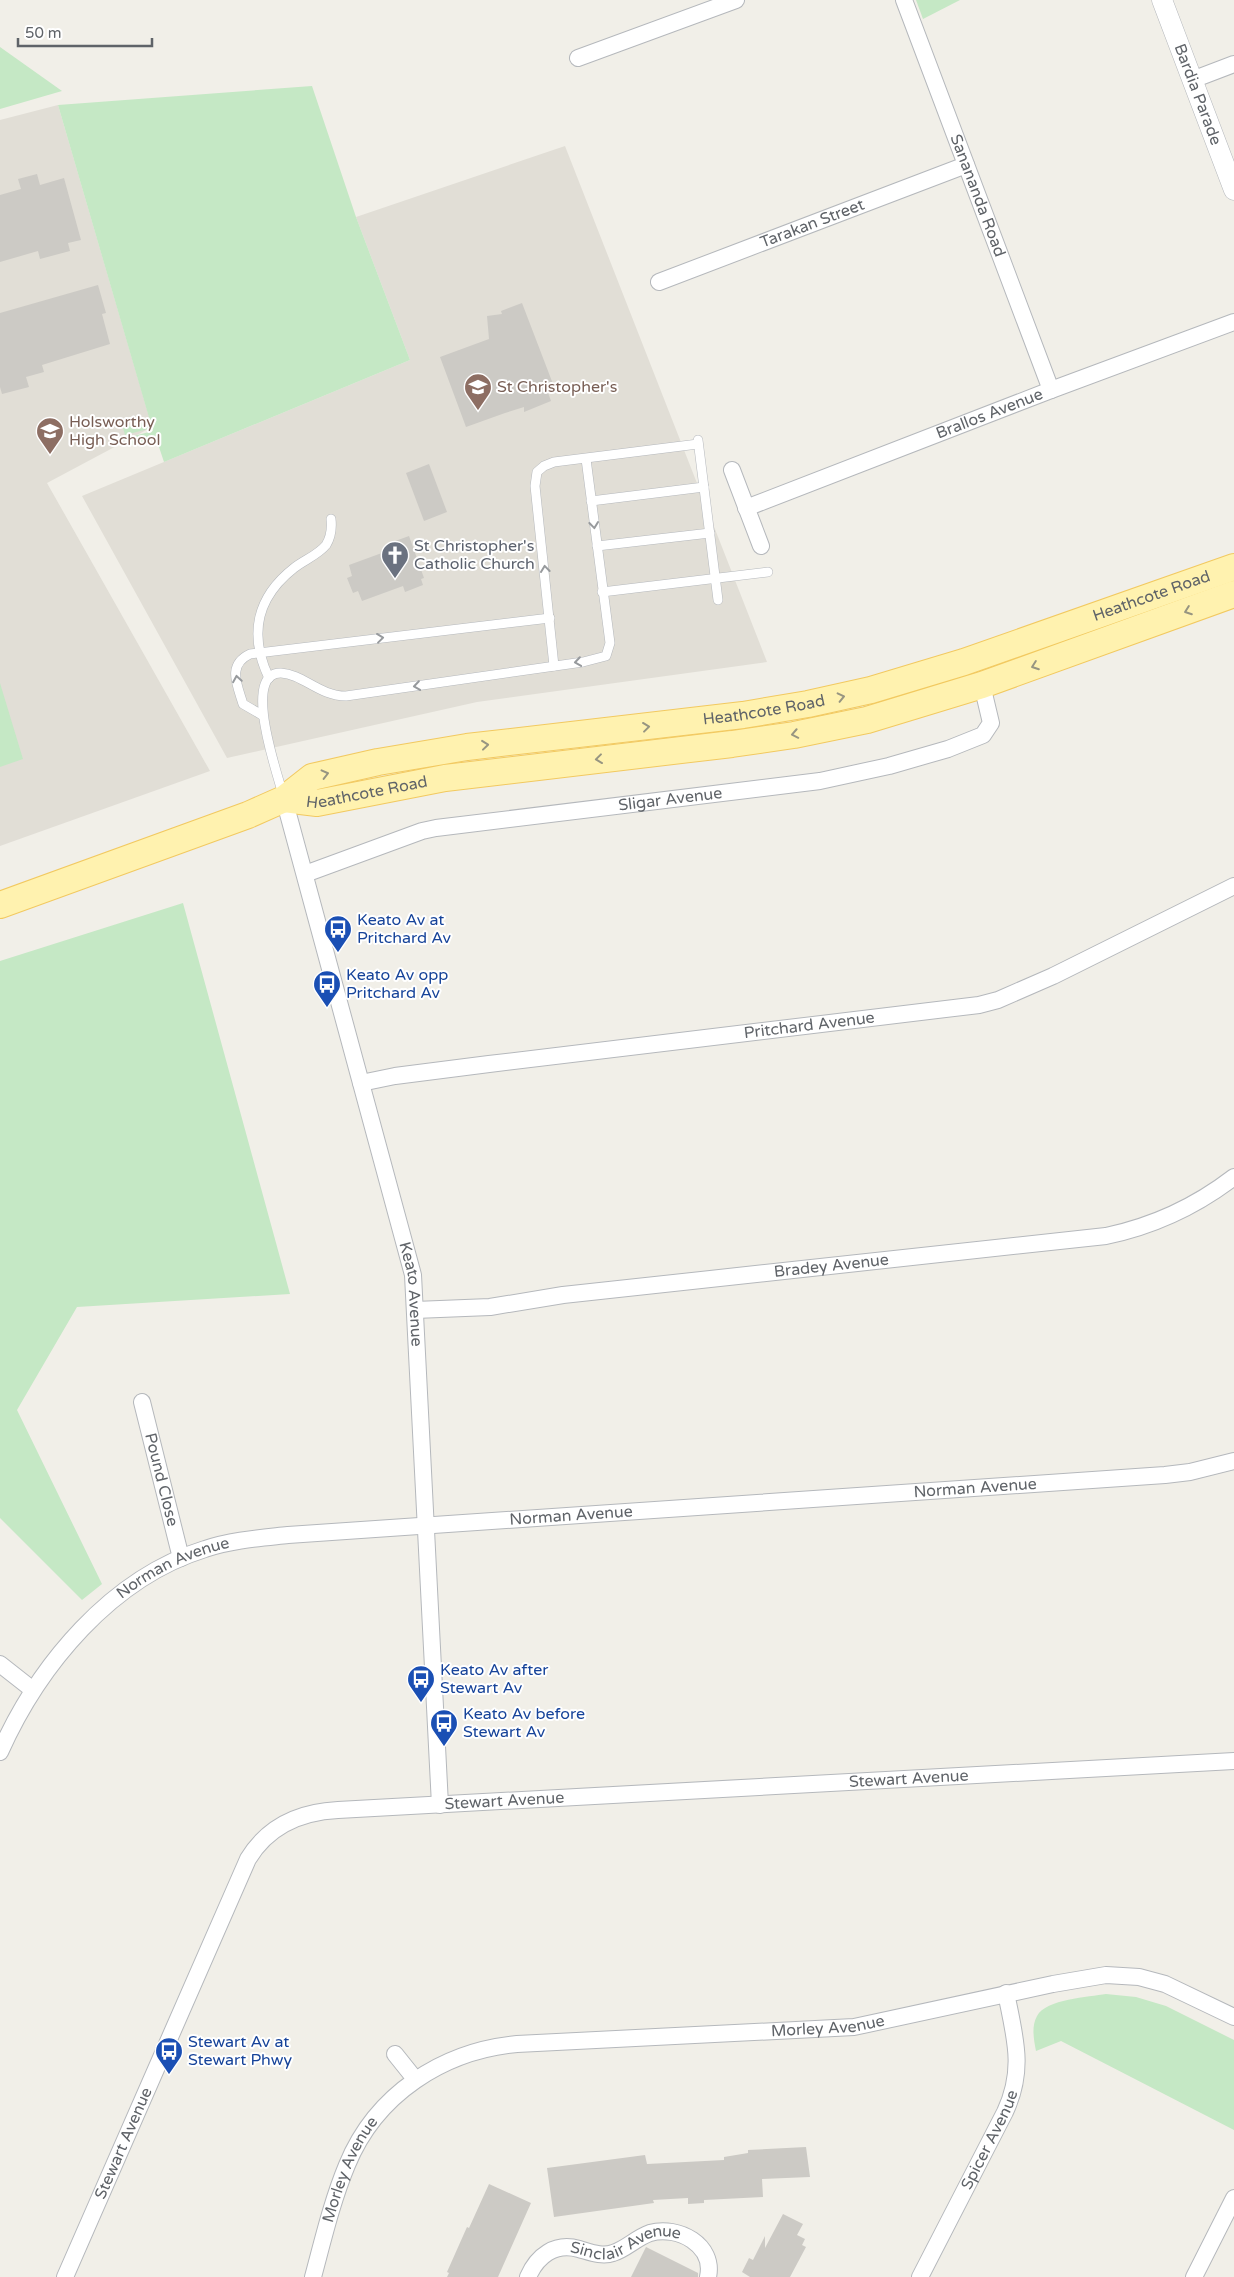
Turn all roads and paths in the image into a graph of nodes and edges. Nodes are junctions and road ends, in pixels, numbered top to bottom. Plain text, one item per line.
1 (736, 0) edge
2 (904, 0) edge
3 (1162, 0) edge
4 (578, 58) dead end
5 (1234, 64) edge
6 (1192, 80) junction
7 (966, 165) junction
8 (1234, 190) edge
9 (659, 282) dead end
10 (1234, 322) edge
11 (1051, 390) junction
12 (586, 459) junction
13 (732, 470) dead end
14 (704, 487) junction
15 (591, 501) junction
16 (746, 508) junction
17 (331, 519) dead end
18 (710, 533) junction
19 (597, 546) junction
20 (761, 546) dead end
21 (1234, 567) edge
22 (768, 572) dead end
23 (715, 578) junction
24 (602, 592) junction
25 (1234, 594) edge
26 (718, 600) dead end
27 (550, 618) junction
28 (260, 653) junction
29 (554, 666) junction
30 (269, 678) junction
31 (982, 685) junction
32 (262, 715) junction
33 (284, 799) junction
34 (304, 874) junction
35 (1234, 886) edge
36 (0, 905) edge
37 (362, 1083) junction
38 (1234, 1178) edge
39 (414, 1310) junction
40 (142, 1402) dead end
41 (1234, 1460) edge
42 (425, 1526) junction
43 (181, 1558) junction
44 (0, 1664) edge
45 (33, 1690) junction
46 (0, 1752) edge
47 (1234, 1761) edge
48 (440, 1805) junction
49 (1006, 1993) junction
50 (1234, 2017) edge
51 (394, 2054) dead end
52 (415, 2079) junction
53 (1234, 2198) edge
54 (65, 2277) edge
55 (313, 2277) edge
56 (528, 2277) edge
57 (708, 2277) edge
58 (920, 2277) edge
59 (1194, 2277) edge

1 - 4 street
2 - 7 street, Sanananda Road
3 - 6 street, Bardia Parade
5 - 6 street
6 - 8 street, Bardia Parade
7 - 9 street, Tarakan Street
7 - 11 street, Sanananda Road
10 - 11 street, Brallos Avenue
11 - 16 street, Brallos Avenue
12 - 14 lane
12 - 15 lane
27 -> 12 lane
13 - 16 street
14 - 15 lane
14 - 18 lane
15 -> 19 lane
16 - 20 street
17 - 28 lane
18 - 19 lane
18 - 23 lane
19 - 24 lane
33 -> 21 main road, Heathcote Road
22 - 23 lane
23 - 24 lane
23 - 26 lane
24 -> 29 lane
25 -> 31 main road, Heathcote Road
28 -> 27 lane
27 - 29 lane
28 - 30 lane
32 -> 28 lane
29 -> 30 lane
30 - 32 lane
31 -> 33 main road, Heathcote Road
31 - 34 street, Sligar Avenue
32 - 33 lane
33 - 34 street, Keato Avenue
33 - 36 main road, Heathcote Road
34 - 37 street, Keato Avenue
35 - 37 street, Pritchard Avenue
37 - 39 street, Keato Avenue
38 - 39 street, Bradey Avenue
39 - 42 street, Keato Avenue
40 - 43 street, Pound Close
41 - 42 street, Norman Avenue
42 - 43 street, Norman Avenue
42 - 48 street, Keato Avenue
43 - 45 street, Norman Avenue
44 - 45 street
45 - 46 street, Norman Avenue
47 - 48 street, Stewart Avenue
48 - 54 street, Stewart Avenue
49 - 50 street, Morley Avenue
49 - 52 street, Morley Avenue
49 - 58 street, Spicer Avenue
51 - 52 street
52 - 55 street, Morley Avenue
53 - 59 street
56 - 57 street, Sinclair Avenue

